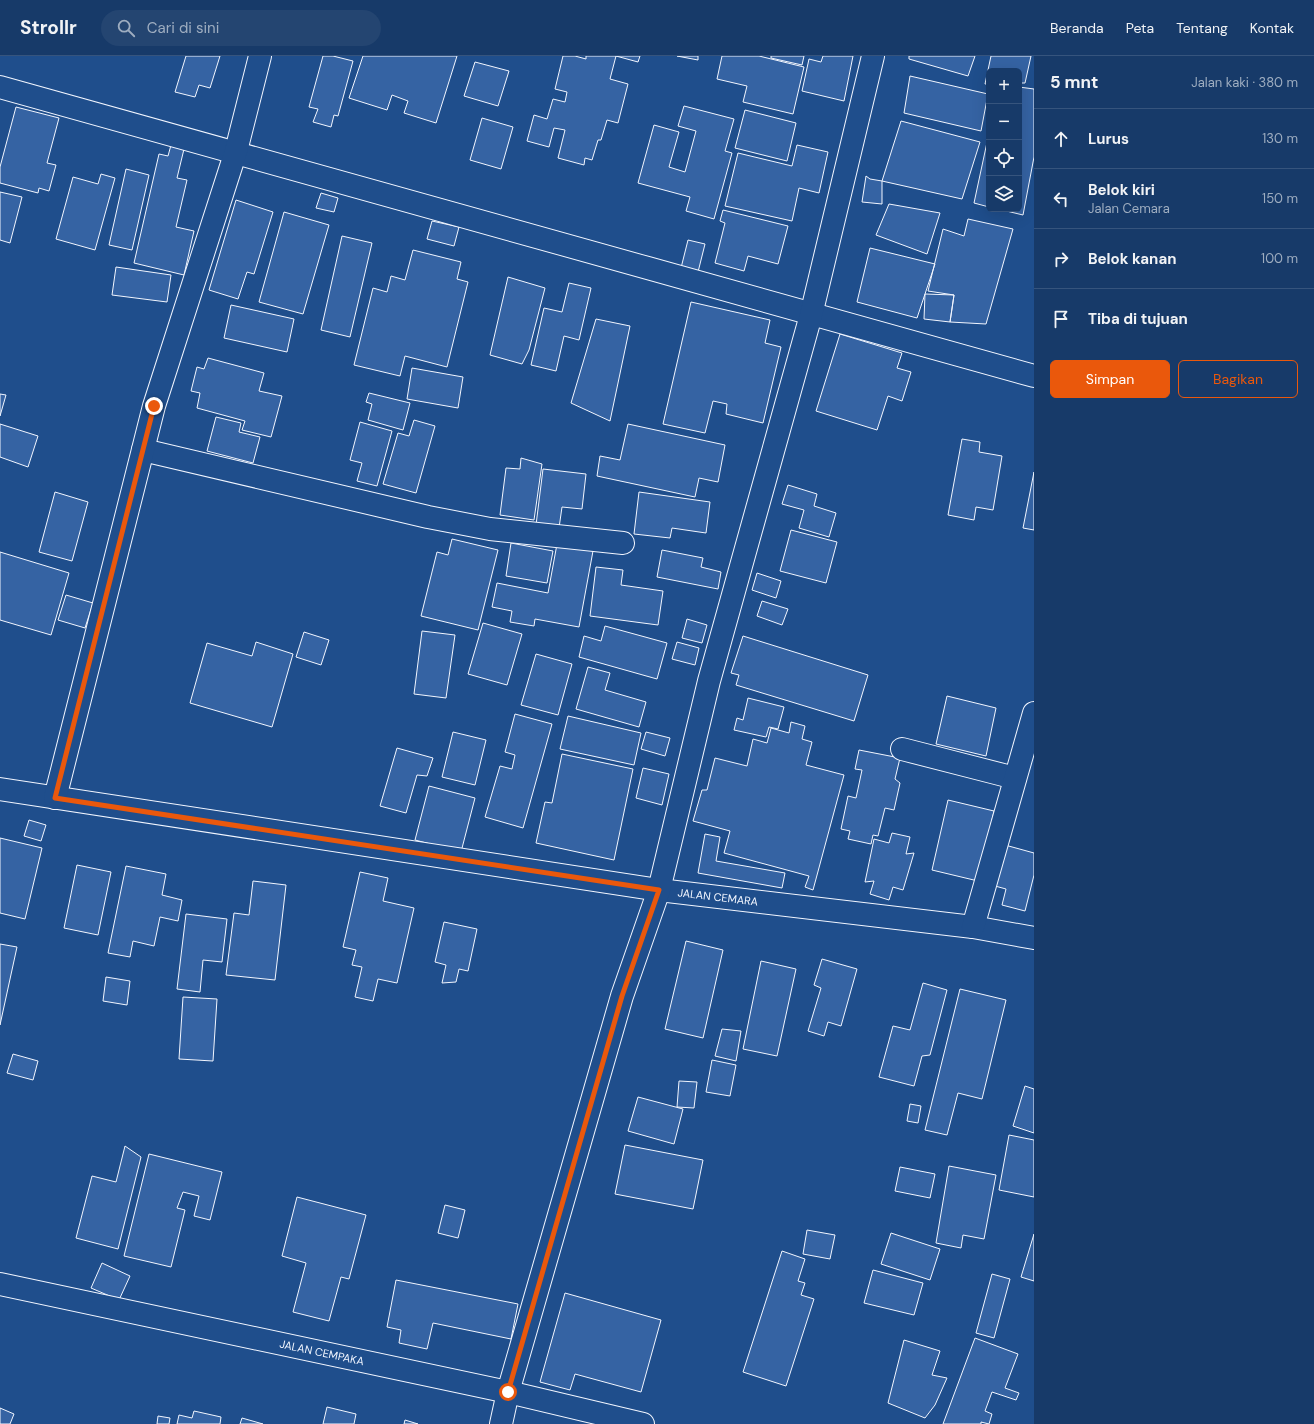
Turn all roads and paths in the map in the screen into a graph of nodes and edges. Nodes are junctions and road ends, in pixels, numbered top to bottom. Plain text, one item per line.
1 (260, 56) edge
2 (873, 56) edge
3 (0, 87) edge
4 (236, 151) junction
5 (811, 315) junction
6 (1034, 376) edge
7 (143, 450) junction
8 (623, 543) dead end
9 (1034, 713) edge
10 (902, 749) dead end
11 (1016, 778) junction
12 (0, 789) edge
13 (55, 798) junction
14 (659, 890) junction
15 (973, 927) junction
16 (1034, 938) edge
17 (0, 1284) edge
18 (508, 1392) junction
19 (500, 1424) edge
20 (643, 1424) edge

1 - 4 street
2 - 5 street
3 - 4 street
4 - 5 street
4 - 7 street
5 - 6 street
5 - 14 street
7 - 8 street
7 - 13 street
9 - 11 street
10 - 11 street
11 - 15 street
12 - 13 street, JALAN CEMARA
13 - 14 street, JALAN CEMARA
14 - 15 street, JALAN CEMARA
14 - 18 street
15 - 16 street, JALAN CEMARA
17 - 18 street, JALAN CEMPAKA
18 - 19 street
18 - 20 street, JALAN CEMPAKA

